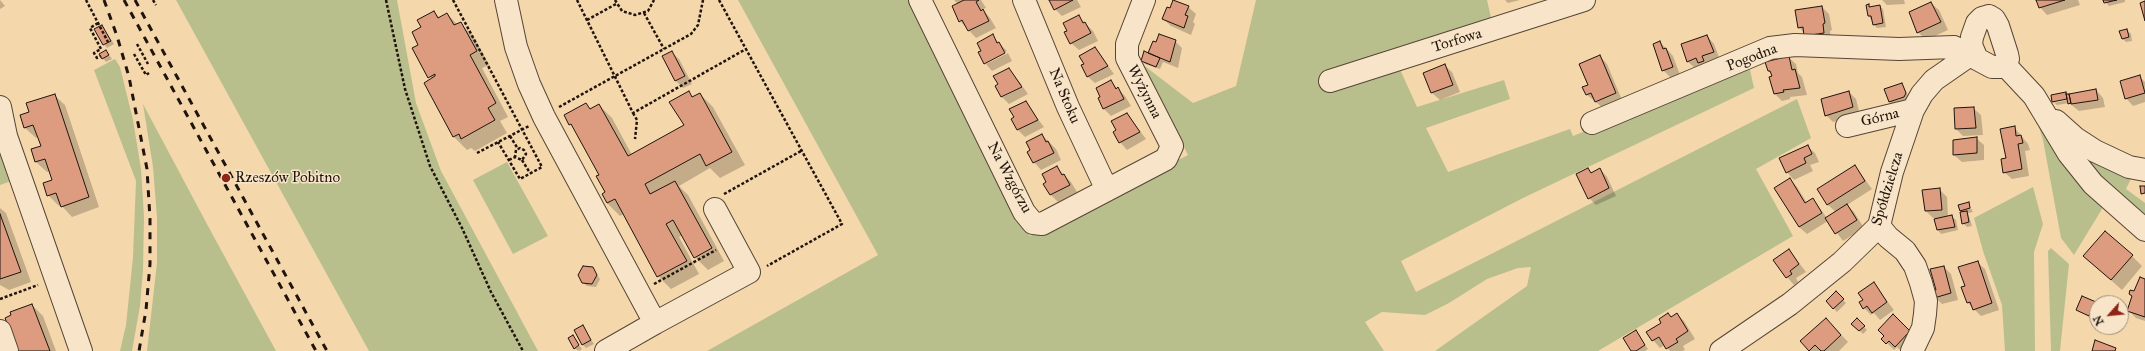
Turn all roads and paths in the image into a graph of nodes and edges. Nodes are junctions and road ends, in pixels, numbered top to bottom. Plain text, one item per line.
1 (86, 0) edge
2 (153, 0) edge
3 (386, 0) edge
4 (453, 0) edge
5 (506, 0) edge
6 (577, 0) edge
7 (615, 0) edge
8 (654, 0) edge
9 (703, 0) edge
10 (719, 0) edge
11 (920, 0) edge
12 (1024, 0) edge
13 (1144, 0) edge
14 (1584, 0) edge
15 (616, 4) junction
16 (156, 5) dead end
17 (1988, 8) edge
18 (644, 13) junction
19 (587, 20) junction
20 (98, 23) junction
21 (108, 42) dead end
22 (137, 44) dead end
23 (664, 49) junction
24 (746, 49) junction
25 (134, 54) dead end
26 (1969, 55) junction
27 (101, 56) dead end
28 (148, 64) dead end
29 (2006, 65) junction
30 (149, 73) dead end
31 (614, 76) junction
32 (1330, 81) dead end
33 (556, 101) dead end
34 (0, 108) edge
35 (1913, 110) junction
36 (633, 113) junction
37 (2047, 114) junction
38 (1592, 123) dead end
39 (1847, 126) dead end
40 (523, 129) junction
41 (510, 136) junction
42 (635, 139) dead end
43 (498, 142) junction
44 (532, 148) junction
45 (518, 149) junction
46 (801, 151) junction
47 (526, 152) junction
48 (477, 153) dead end
49 (515, 157) junction
50 (1166, 159) joint
51 (509, 160) junction
52 (522, 160) junction
53 (2145, 170) edge
54 (530, 173) junction
55 (1107, 190) junction
56 (728, 192) dead end
57 (715, 209) dead end
58 (1879, 226) junction
59 (2145, 230) edge
60 (732, 242) junction
61 (766, 267) dead end
62 (40, 284) dead end
63 (652, 285) dead end
64 (0, 299) edge
65 (655, 323) junction
66 (0, 331) edge
67 (1722, 350) edge
68 (7, 351) edge
69 (81, 351) edge
70 (523, 351) edge
71 (606, 351) edge
72 (1912, 351) edge

1 - 20 path
2 - 16 path
3 - 70 path
4 - 40 path
5 - 65 street
6 - 19 path
7 - 15 path
8 - 18 path
9 - 23 path
10 - 24 path
11 - 55 street, Na Wzgórzu
12 - 55 street, Na Stoku
13 - 50 street, Wyżynna
14 - 32 street, Torfowa
15 - 18 path
15 - 19 path
17 - 26 street
17 - 29 street
18 - 23 path
19 - 31 path
20 - 21 path
20 - 27 path
22 - 28 path
23 - 31 path
24 - 36 path
24 - 46 path
25 - 30 path
26 - 29 street, Pogodna
26 - 35 street, Spółdzielcza
26 - 38 street, Pogodna
29 - 37 street
31 - 33 path
31 - 36 path
34 - 69 street
35 - 39 street, Górna
35 - 58 street, Spółdzielcza
36 - 42 path
37 - 53 street
37 - 59 street
40 - 41 path
40 - 44 path
41 - 43 path
41 - 45 path
43 - 48 path
43 - 51 path
44 - 47 path
44 - 54 path
45 - 47 path
45 - 49 path
46 - 56 path
46 - 61 path
47 - 52 path
49 - 51 path
49 - 52 path
50 - 55 street, Na Wzgórzu
51 - 54 path
52 - 54 path
57 - 60 street
58 - 67 street, Spółdzielcza
58 - 72 street
60 - 63 path
60 - 65 street
62 - 64 path
65 - 71 street
66 - 68 street

